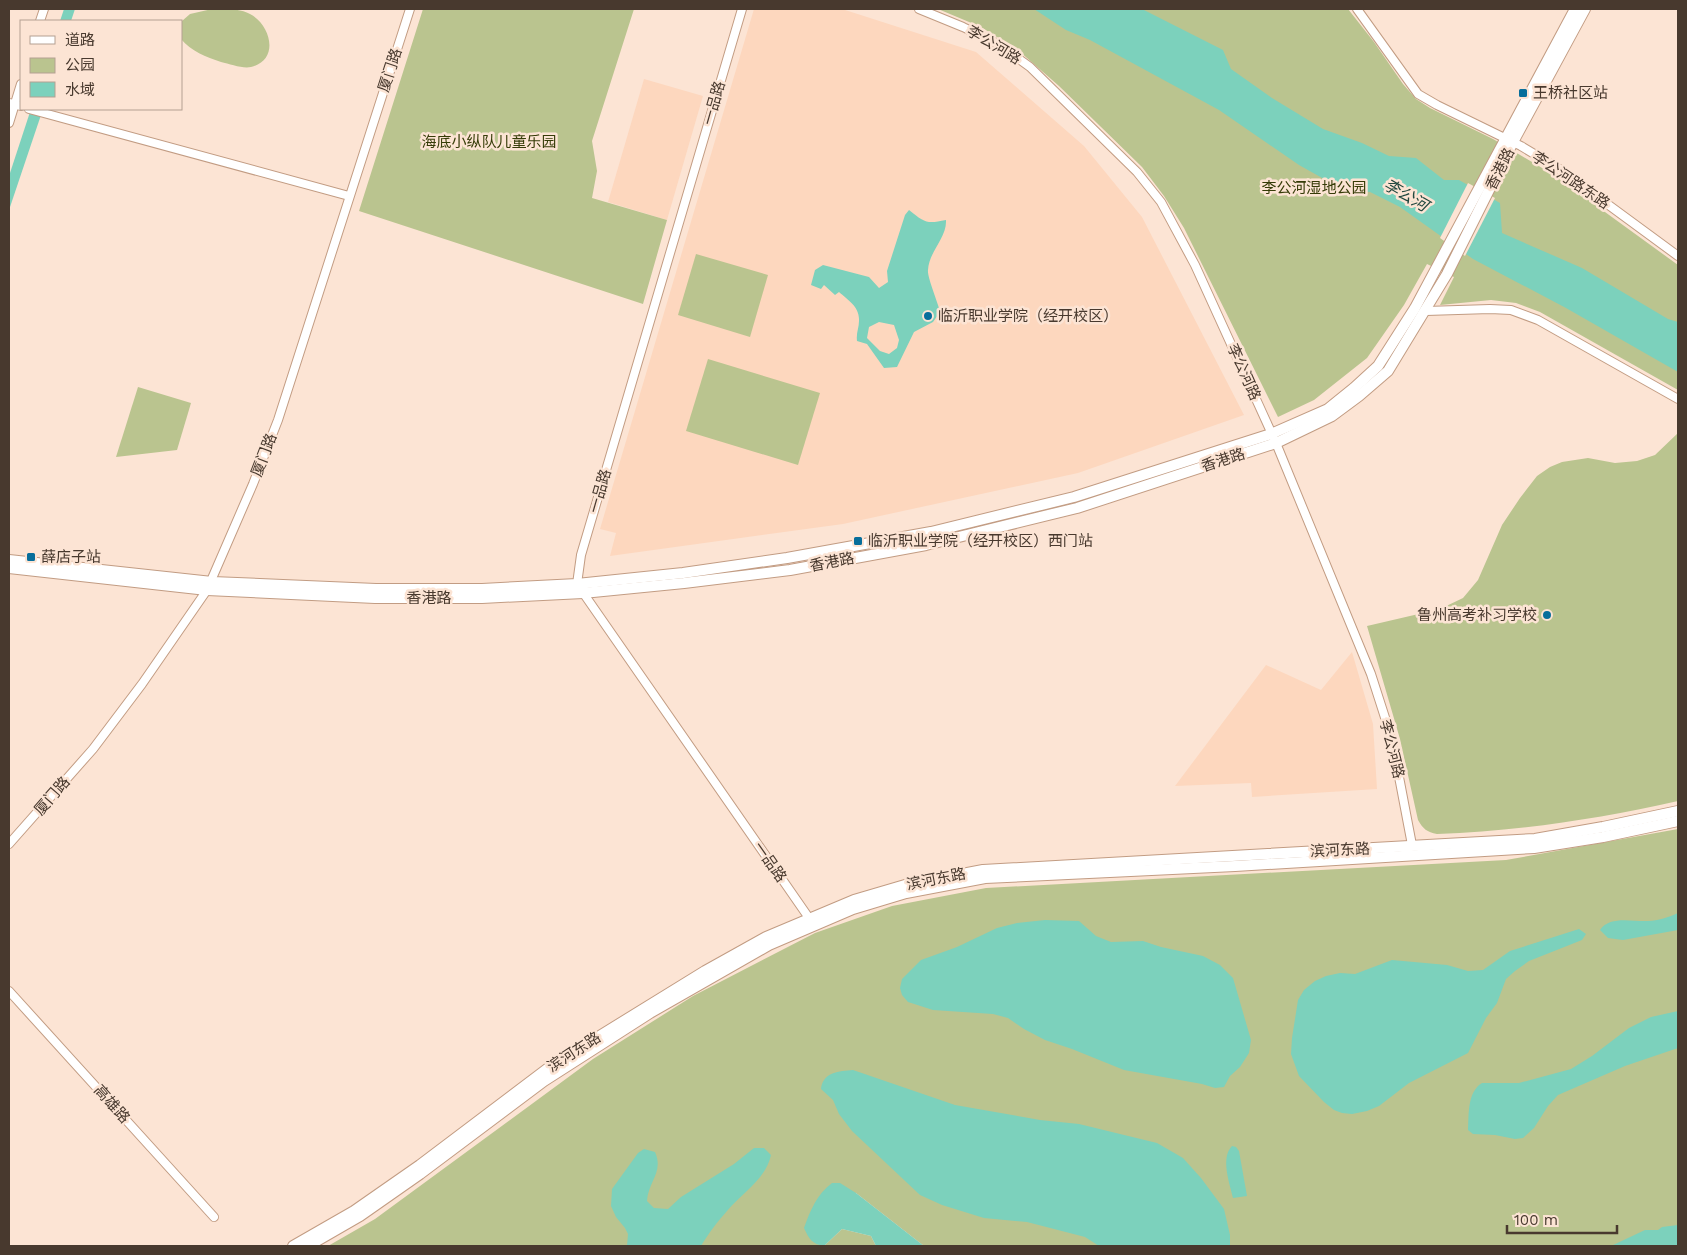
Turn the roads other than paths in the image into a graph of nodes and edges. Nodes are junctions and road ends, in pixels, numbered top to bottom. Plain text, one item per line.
1 (410, 9) edge
2 (742, 9) edge
3 (919, 9) edge
4 (1357, 9) edge
5 (1574, 9) edge
6 (1585, 9) edge
7 (20, 88) edge
8 (15, 105) edge
9 (34, 110) edge
10 (9, 123) edge
11 (1509, 140) junction
12 (1493, 172) junction
13 (349, 196) junction
14 (1678, 256) edge
15 (1426, 311) junction
16 (1678, 399) edge
17 (1274, 438) junction
18 (9, 560) edge
19 (9, 568) edge
20 (577, 584) junction
21 (209, 586) junction
22 (583, 593) junction
23 (1678, 811) edge
24 (1678, 821) edge
25 (9, 844) edge
26 (1412, 845) junction
27 (809, 918) junction
28 (9, 991) edge
29 (214, 1218) dead end
30 (293, 1246) edge
31 (308, 1246) edge

1 - 13 street, 厦门路
2 - 20 street, 一品路
3 - 17 street, 李公河路
4 - 11 street, 李公河路东路
5 - 11 main road, 香港路
6 - 11 main road, 香港路
7 - 8 street
8 - 10 street
9 - 13 street
11 - 12 main road, 香港路
11 - 14 street, 李公河路东路
12 - 15 main road, 香港路
12 - 17 main road, 香港路
13 - 21 street, 厦门路
15 - 16 street
15 - 17 main road, 香港路
17 - 20 main road, 香港路
17 - 22 main road, 香港路
17 - 26 street, 李公河路
18 - 21 main road, 香港路
19 - 21 main road, 香港路
20 - 21 main road, 香港路
20 - 22 street, 一品路
21 - 22 main road, 香港路
21 - 25 street, 厦门路
22 - 27 street, 一品路
23 - 26 main road, 滨河东路
24 - 31 main road, 滨河东路
26 - 27 main road, 滨河东路
27 - 30 main road, 滨河东路
28 - 29 street, 高雄路

